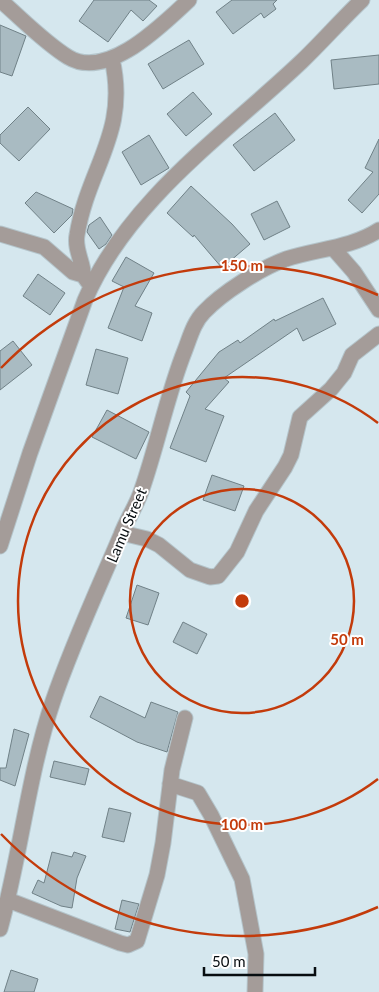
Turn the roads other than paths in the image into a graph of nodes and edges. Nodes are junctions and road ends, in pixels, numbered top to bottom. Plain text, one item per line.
1 (0, 0) edge
2 (188, 0) edge
3 (362, 0) edge
4 (112, 59) junction
5 (379, 230) edge
6 (0, 234) edge
7 (333, 248) junction
8 (87, 280) junction
9 (379, 310) edge
10 (379, 334) edge
11 (122, 533) junction
12 (0, 546) edge
13 (185, 718) dead end
14 (170, 784) junction
15 (8, 900) junction
16 (0, 930) edge
17 (254, 992) edge

1 - 4 street
2 - 4 street
3 - 8 street
4 - 8 street
5 - 7 street, Lamu Street
6 - 8 street
7 - 9 street
7 - 11 street, Lamu Street
8 - 12 street
10 - 11 street
11 - 15 street, Lamu Street
13 - 14 street
14 - 15 street
14 - 17 street
15 - 16 street, Lamu Street

